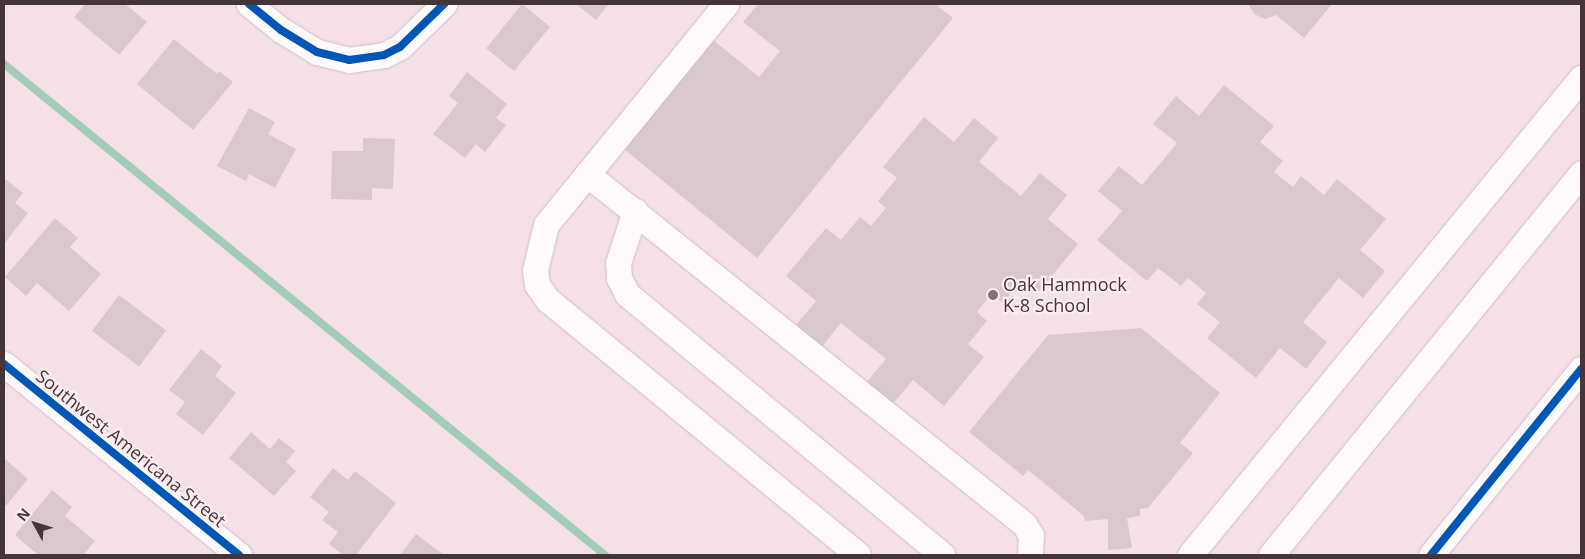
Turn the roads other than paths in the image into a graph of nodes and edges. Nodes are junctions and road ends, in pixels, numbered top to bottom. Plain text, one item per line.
1 (249, 4) edge
2 (726, 4) edge
3 (440, 9) edge
4 (1581, 78) edge
5 (1581, 173) edge
6 (587, 174) junction
7 (635, 211) junction
8 (4, 364) edge
9 (1581, 369) edge
10 (239, 555) edge
11 (858, 555) edge
12 (942, 555) edge
13 (1030, 555) edge
14 (1190, 555) edge
15 (1271, 555) edge
16 (1431, 555) edge

1 - 3 street
2 - 6 street
4 - 14 street
5 - 15 street
6 - 7 street
6 - 11 street
7 - 12 street
7 - 13 street
8 - 10 street, Southwest Americana Street
9 - 16 street

